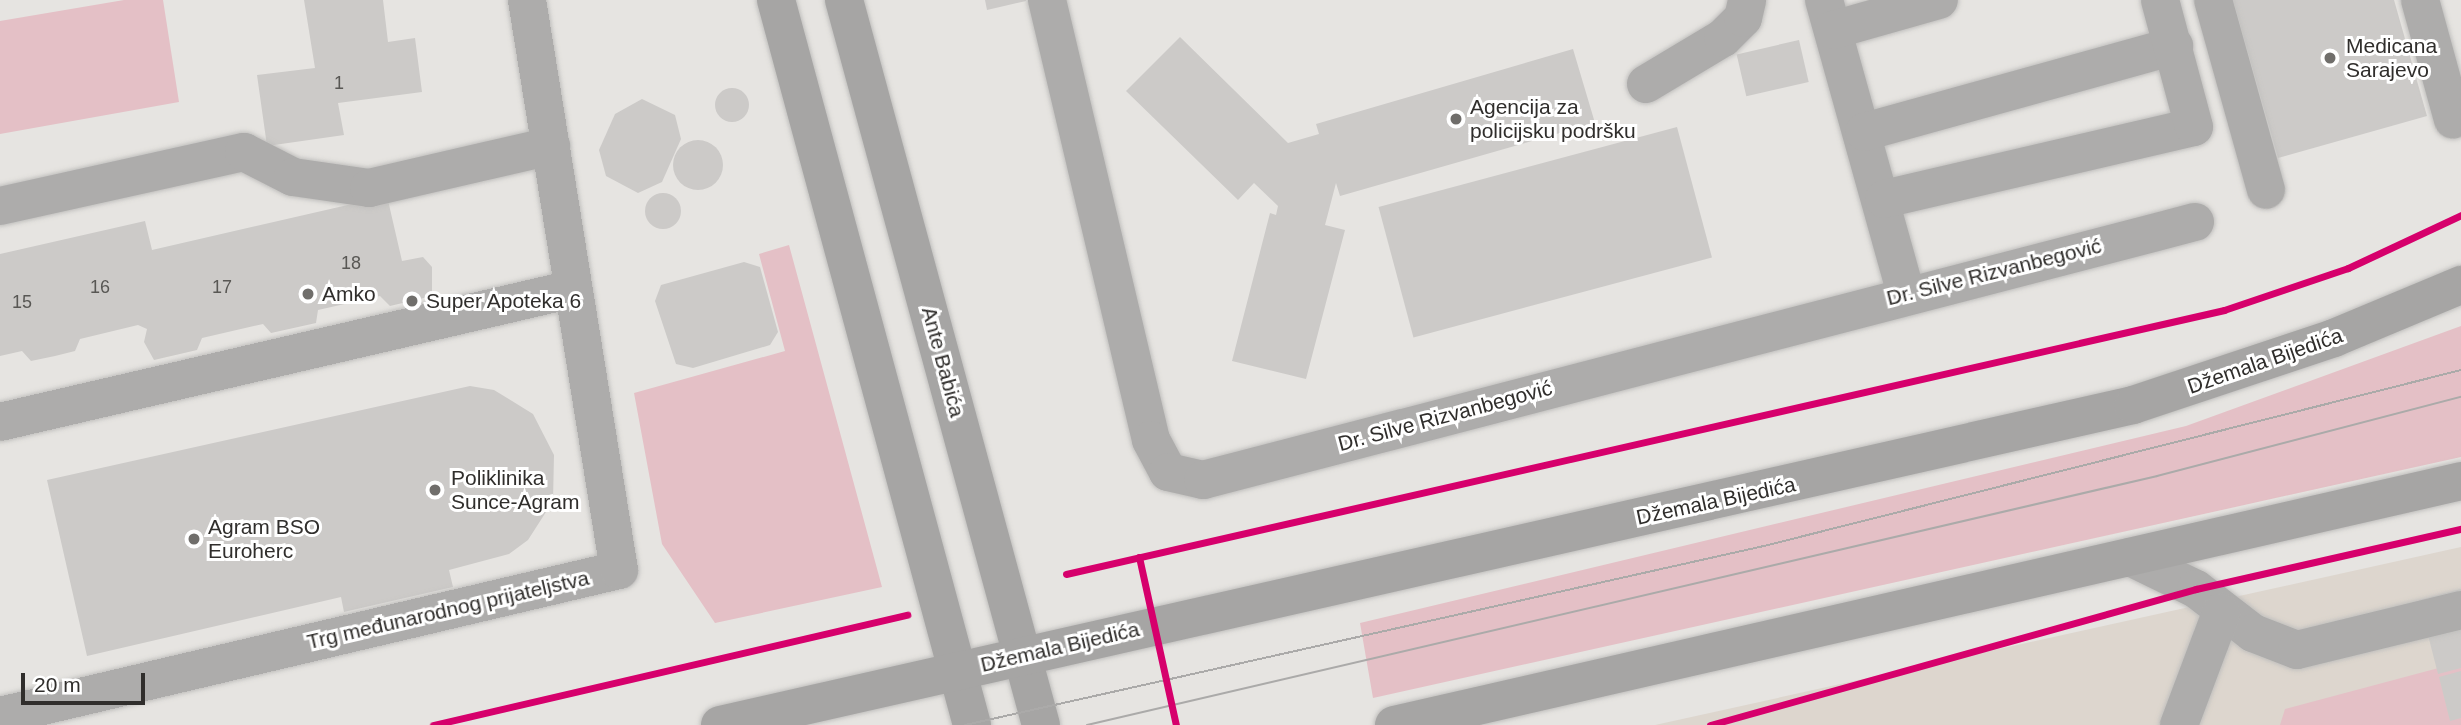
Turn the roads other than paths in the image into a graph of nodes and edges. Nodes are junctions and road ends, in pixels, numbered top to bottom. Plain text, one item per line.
1 (776, 0) edge
2 (844, 0) edge
3 (1047, 0) edge
4 (1747, 0) edge
5 (1939, 0) edge
6 (2160, 0) edge
7 (2213, 0) edge
8 (2420, 0) edge
9 (531, 1) edge
10 (1828, 15) edge
11 (2174, 46) junction
12 (1646, 84) dead end
13 (2453, 120) dead end
14 (1864, 132) junction
15 (551, 146) junction
16 (2266, 190) dead end
17 (1884, 200) junction
18 (0, 206) edge
19 (2194, 222) dead end
20 (2461, 285) edge
21 (573, 289) junction
22 (1906, 293) junction
23 (0, 422) edge
24 (2461, 481) edge
25 (2130, 557) junction
26 (2461, 610) edge
27 (2221, 613) junction
28 (1022, 656) junction
29 (957, 671) junction
30 (0, 716) edge
31 (719, 725) edge
32 (972, 725) edge
33 (1041, 725) edge
34 (1394, 725) edge
35 (2179, 725) edge

1 - 29 main road
2 - 28 main road, Ante Babića
3 - 22 lane, Dr. Silve Rizvanbegović
4 - 12 lane
5 - 10 lane
6 - 11 lane
7 - 16 lane
8 - 13 lane
9 - 15 lane, Trg međunarodnog prijateljstva
10 - 14 lane
11 - 14 lane
11 - 17 lane
14 - 17 lane
15 - 18 lane
15 - 21 lane, Trg međunarodnog prijateljstva
17 - 22 lane
19 - 22 lane, Dr. Silve Rizvanbegović
20 - 28 main road, Džemala Bijedića
21 - 23 lane
21 - 30 lane, Trg međunarodnog prijateljstva
24 - 25 main road
25 - 27 lane
25 - 34 main road
26 - 27 lane
27 - 35 lane
28 - 29 main road, Džemala Bijedića
28 - 33 main road, Ante Babića
29 - 31 main road, Džemala Bijedića
29 - 32 main road

